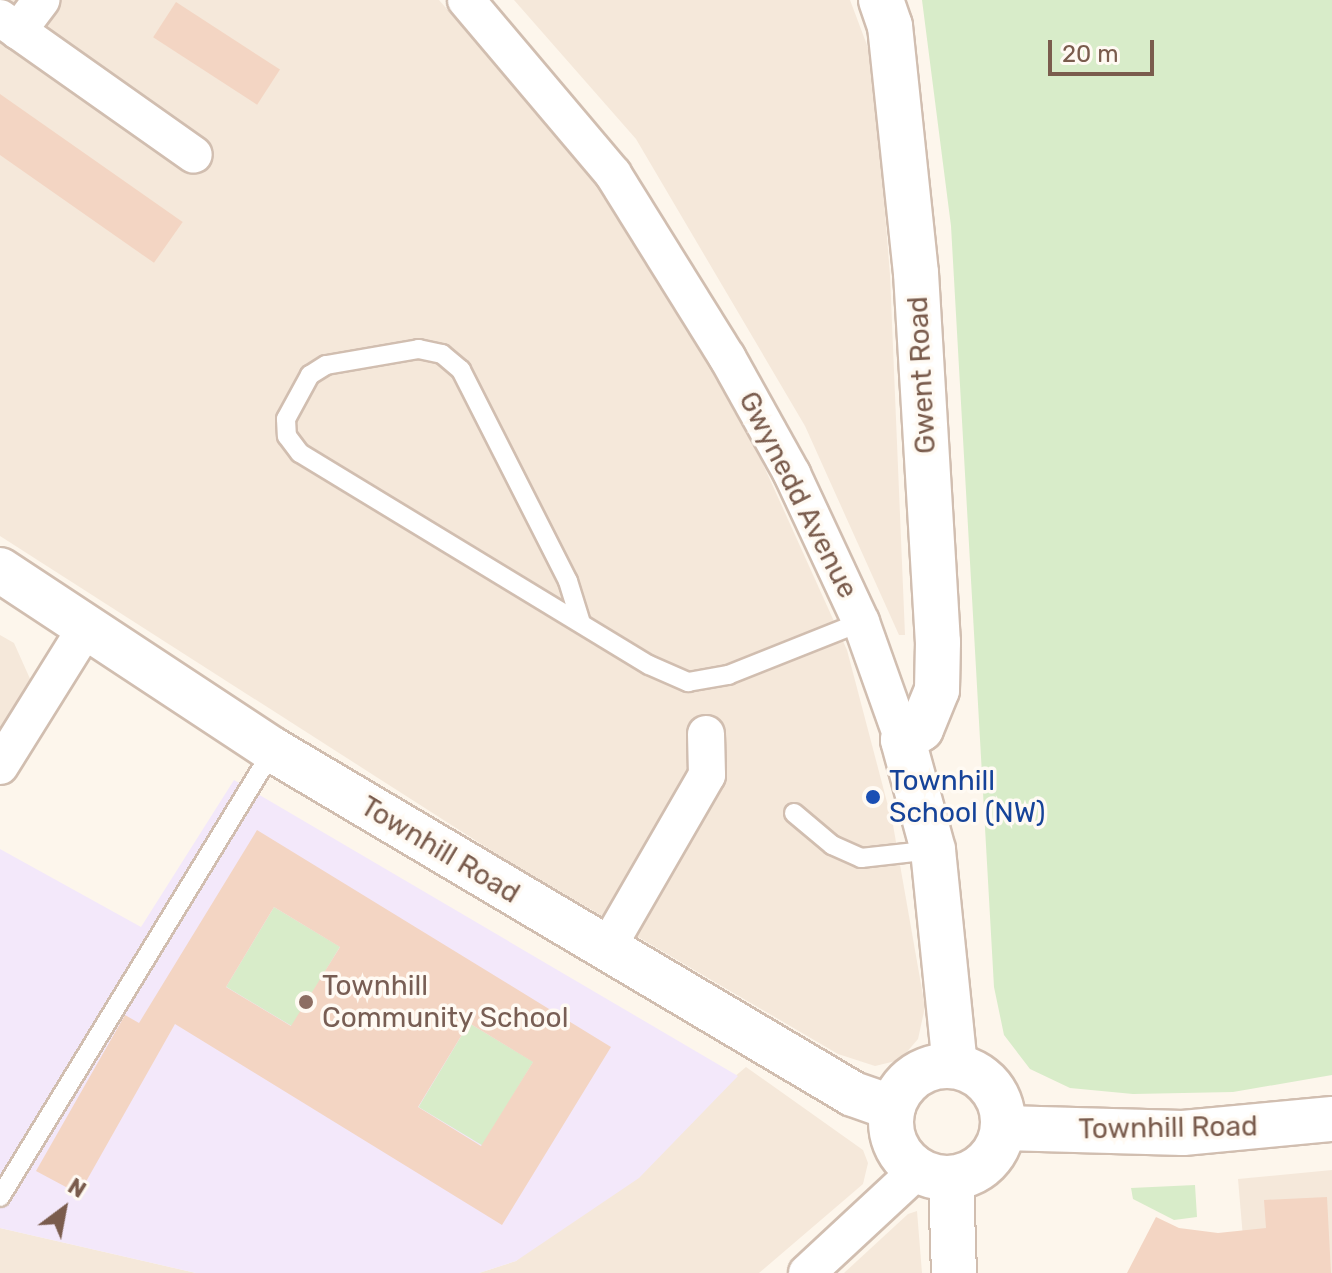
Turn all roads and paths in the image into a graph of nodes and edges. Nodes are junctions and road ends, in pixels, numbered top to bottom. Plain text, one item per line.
1 (41, 0) edge
2 (466, 0) edge
3 (881, 0) edge
4 (9, 25) edge
5 (194, 155) dead end
6 (0, 570) edge
7 (861, 622) junction
8 (581, 623) junction
9 (86, 628) junction
10 (706, 734) dead end
11 (903, 740) junction
12 (273, 750) junction
13 (0, 766) edge
14 (794, 813) dead end
15 (933, 850) junction
16 (606, 950) junction
17 (955, 1066) junction
18 (893, 1108) junction
19 (1332, 1119) edge
20 (1004, 1128) junction
21 (934, 1174) junction
22 (0, 1197) edge
23 (807, 1273) edge
24 (954, 1273) edge

1 - 4 street
2 - 7 street, Gwynedd Avenue
3 - 11 street, Gwent Road
4 - 5 street
6 - 9 street, Townhill Road
7 - 8 lane
7 - 11 street, Gwynedd Avenue
8 - 8 lane
9 - 12 street, Townhill Road
9 - 13 street
10 - 16 street
11 - 15 street, Gwynedd Avenue
12 - 16 street, Townhill Road
12 - 22 lane
14 - 15 lane
15 - 17 street, Gwynedd Avenue
16 - 18 street, Townhill Road
17 - 18 street
17 - 20 street
18 - 21 street
19 - 20 street, Townhill Road
20 - 21 street
21 - 23 street
21 - 24 street

